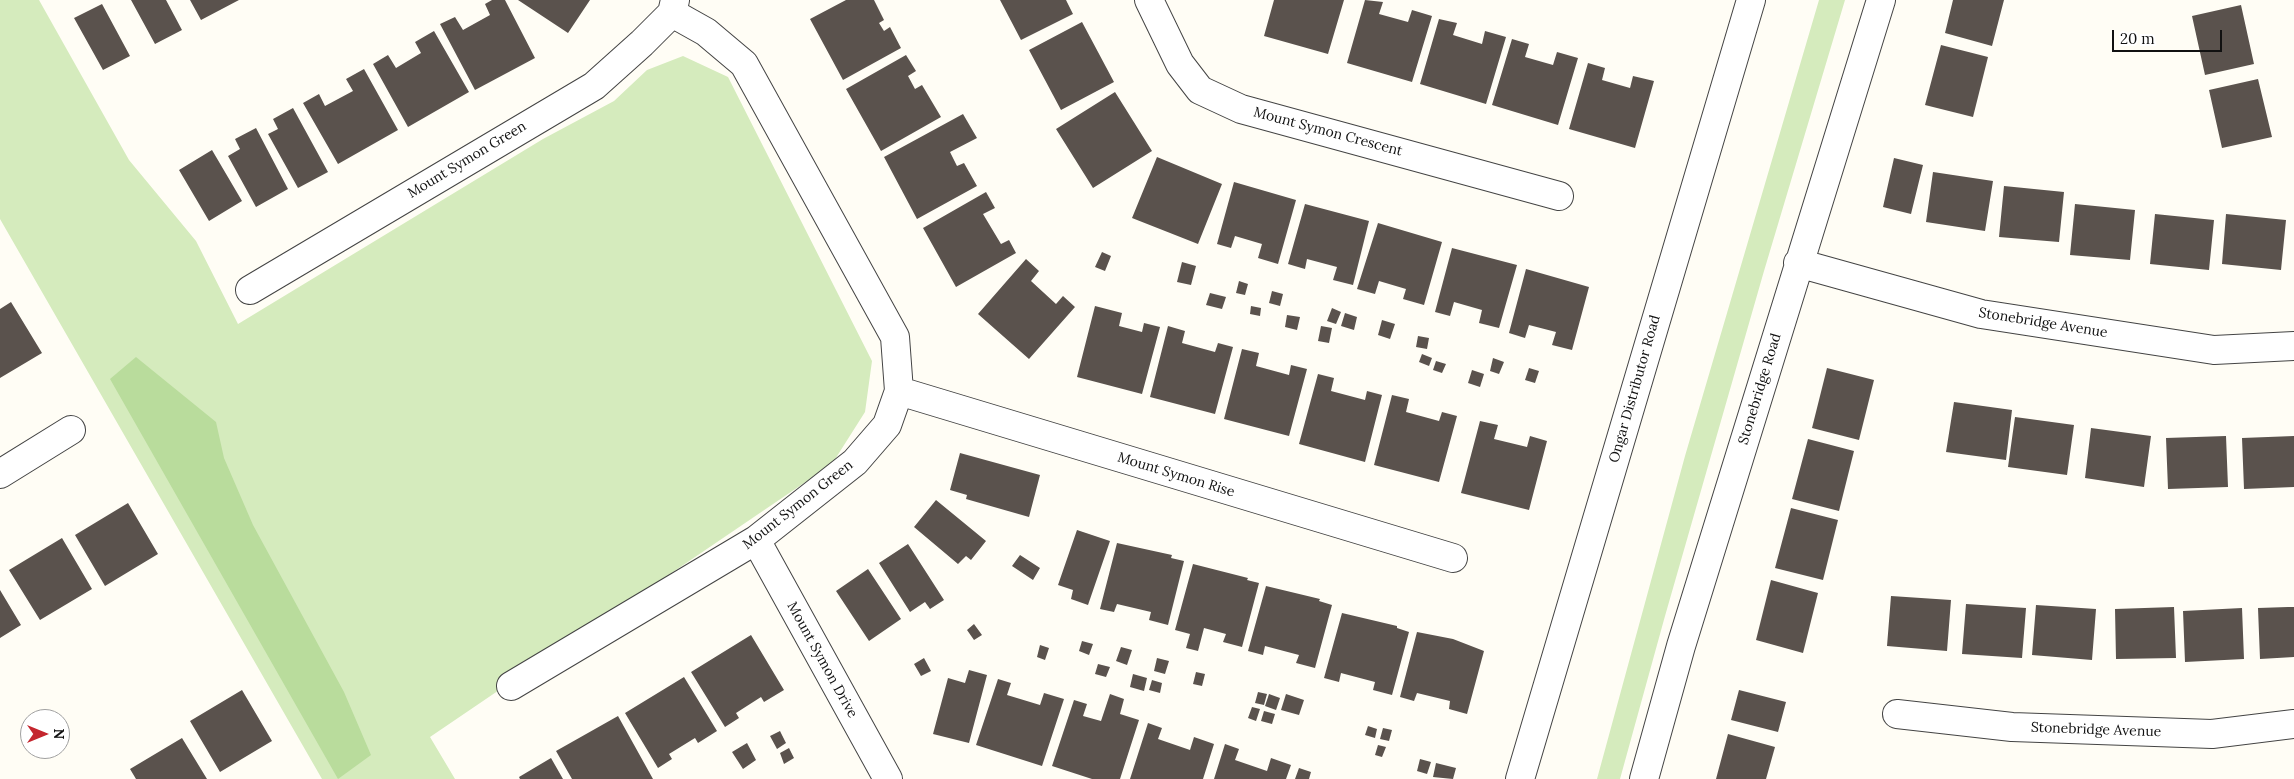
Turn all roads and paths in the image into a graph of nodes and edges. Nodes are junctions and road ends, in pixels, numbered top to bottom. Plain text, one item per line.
1 (1149, 0) edge
2 (1751, 0) edge
3 (1881, 0) edge
4 (673, 6) edge
5 (1559, 196) dead end
6 (1798, 263) junction
7 (250, 290) dead end
8 (2294, 346) edge
9 (899, 391) junction
10 (71, 430) dead end
11 (0, 474) edge
12 (756, 540) junction
13 (1453, 558) dead end
14 (511, 686) dead end
15 (1897, 714) dead end
16 (2294, 724) edge
17 (888, 779) edge
18 (1520, 779) edge
19 (1644, 779) edge

1 - 5 street, Mount Symon Crescent
2 - 18 street, Ongar Distributor Road
3 - 6 street, Stonebridge Road
4 - 7 street, Mount Symon Green
4 - 9 street, Mount Symon Green
6 - 8 street, Stonebridge Avenue
6 - 19 street, Stonebridge Road
9 - 12 street, Mount Symon Green
9 - 13 street, Mount Symon Rise
10 - 11 street
12 - 14 street, Mount Symon Green
12 - 17 street, Mount Symon Drive
15 - 16 street, Stonebridge Avenue

